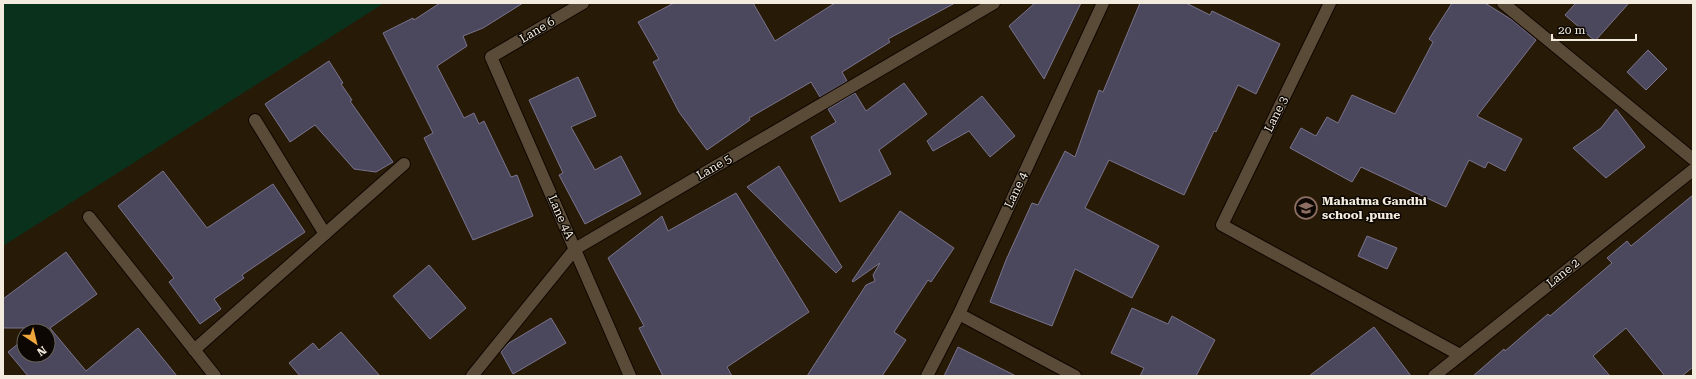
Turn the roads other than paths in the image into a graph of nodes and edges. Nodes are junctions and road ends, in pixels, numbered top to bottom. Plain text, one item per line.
1 (583, 3) edge
2 (994, 3) edge
3 (1103, 3) edge
4 (1330, 3) edge
5 (1503, 3) edge
6 (491, 57) joint
7 (255, 120) dead end
8 (1693, 158) edge
9 (404, 164) dead end
10 (1693, 170) edge
11 (89, 217) dead end
12 (324, 234) junction
13 (575, 249) junction
14 (959, 314) junction
15 (194, 350) junction
16 (1460, 355) junction
17 (215, 376) edge
18 (472, 376) edge
19 (630, 376) edge
20 (927, 376) edge
21 (1075, 376) edge
22 (1434, 376) edge

1 - 6 street, Lane 6
2 - 13 street, Lane 5
3 - 14 street, Lane 4
4 - 16 street, Lane 3
5 - 8 street
6 - 13 street, Lane 4A
7 - 12 street
9 - 12 street
10 - 16 street, Lane 2
11 - 15 street
12 - 15 street
13 - 18 street, Lane 5
13 - 19 street, Lane 4A
14 - 20 street, Lane 4
14 - 21 street
15 - 17 street
16 - 22 street, Lane 2

